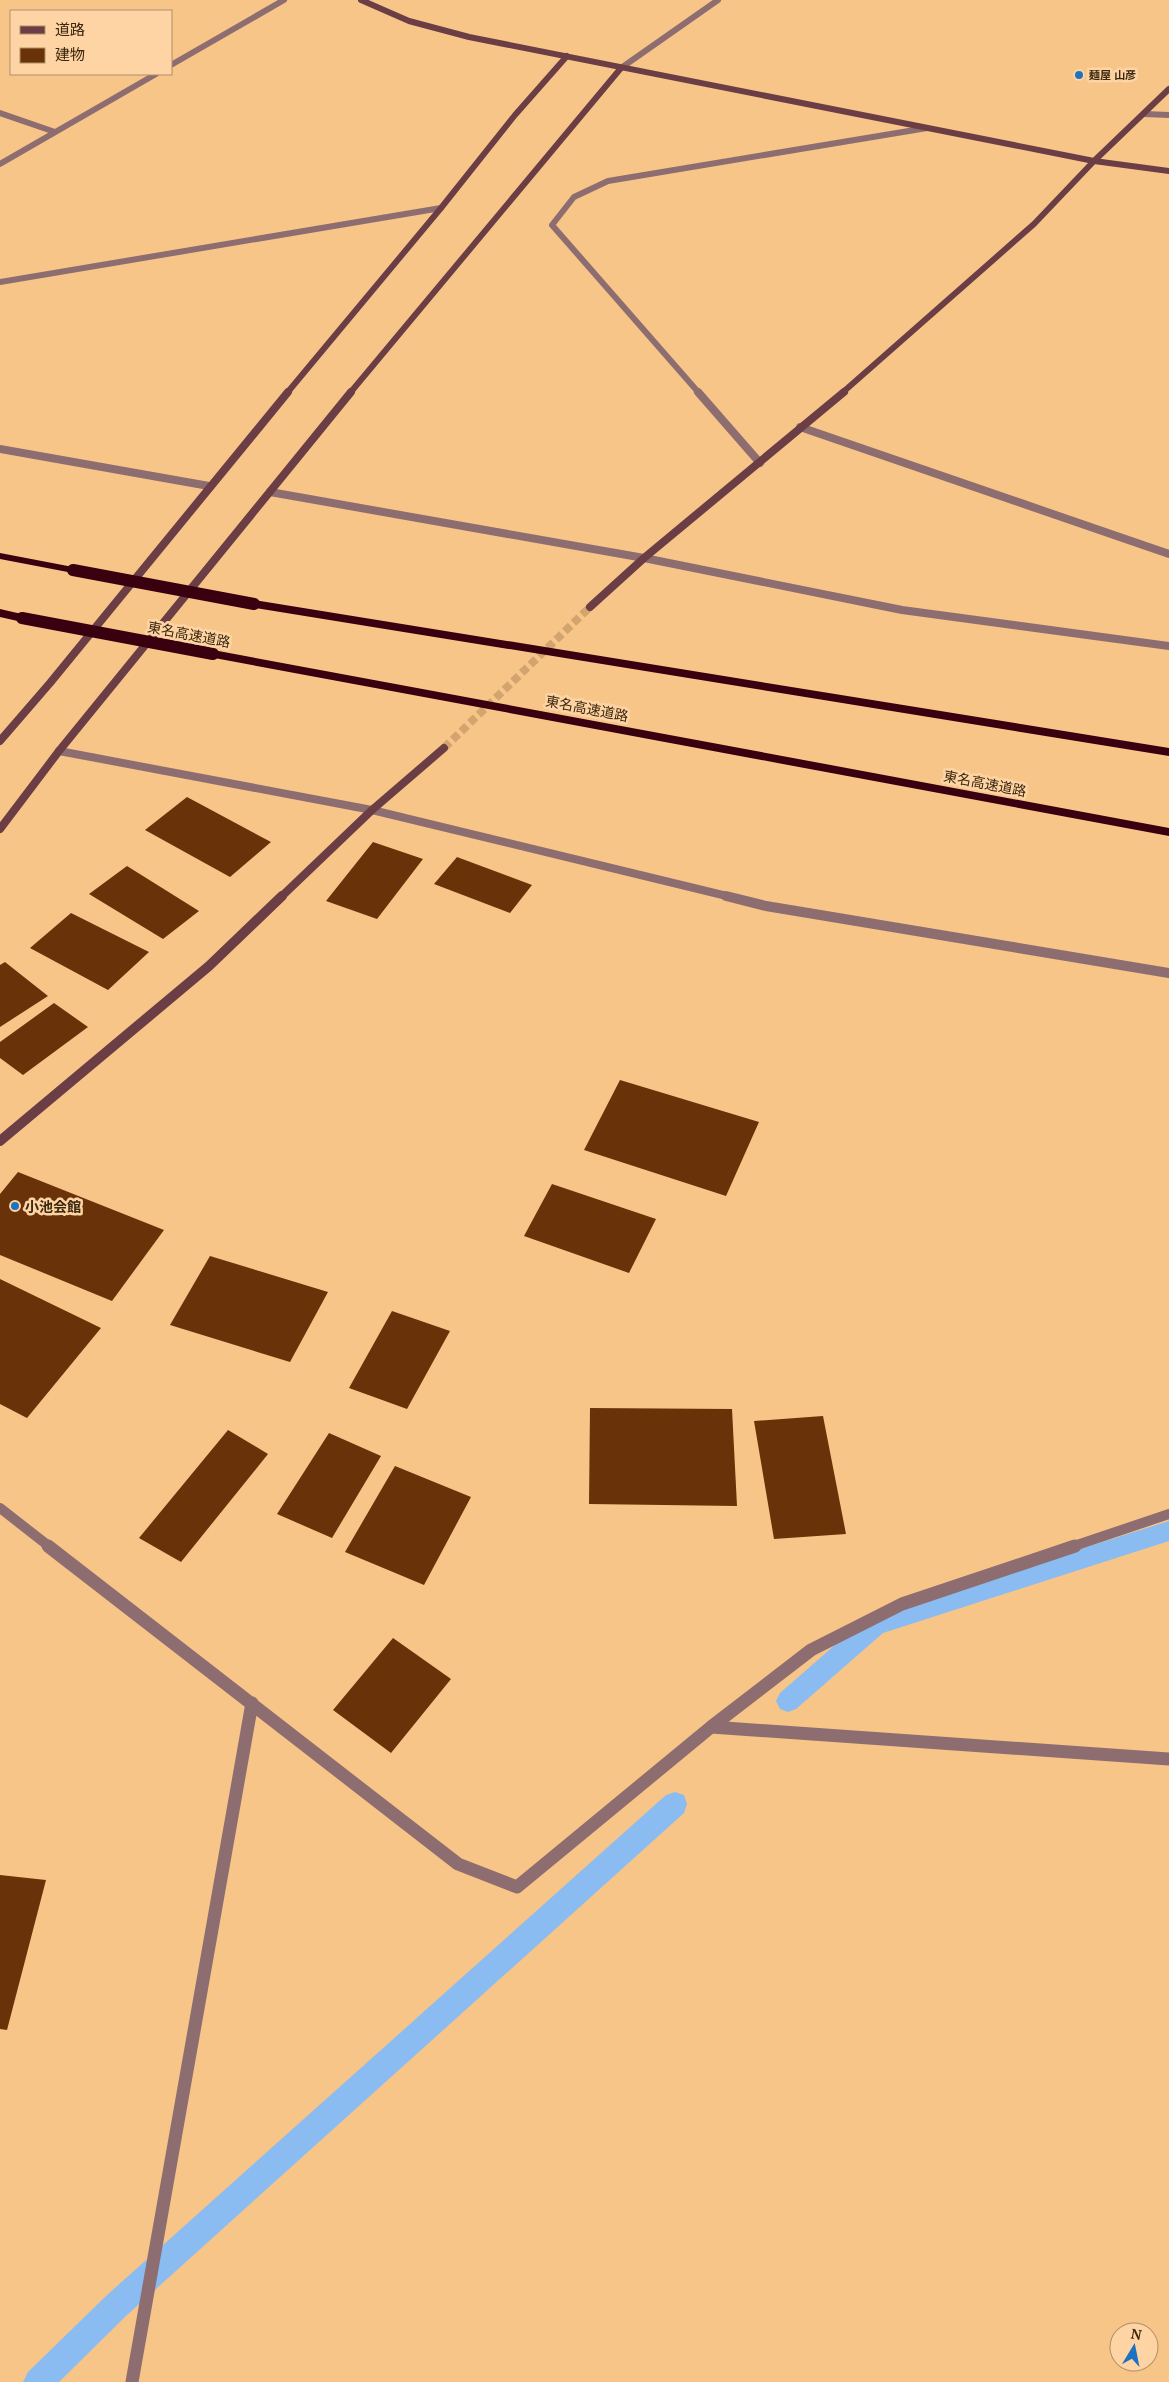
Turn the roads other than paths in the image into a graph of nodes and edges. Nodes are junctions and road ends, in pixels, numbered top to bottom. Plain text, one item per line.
1 (284, 0) edge
2 (361, 0) edge
3 (718, 0) edge
4 (567, 56) junction
5 (172, 64) edge
6 (621, 68) junction
7 (154, 75) edge
8 (1169, 90) edge
9 (0, 113) edge
10 (1144, 114) junction
11 (1169, 115) edge
12 (927, 128) junction
13 (55, 132) junction
14 (1094, 161) junction
15 (0, 164) edge
16 (1169, 171) edge
17 (441, 208) junction
18 (0, 282) edge
19 (800, 427) junction
20 (0, 449) edge
21 (760, 463) junction
22 (209, 486) junction
23 (270, 492) junction
24 (1169, 554) edge
25 (0, 556) edge
26 (644, 558) junction
27 (590, 607) tunnel mouth
28 (0, 613) edge
29 (1169, 646) edge
30 (0, 741) edge
31 (444, 748) tunnel mouth
32 (59, 751) junction
33 (1169, 752) edge
34 (372, 810) junction
35 (0, 829) edge
36 (1169, 832) edge
37 (1169, 973) edge
38 (0, 1141) edge
39 (0, 1508) edge
40 (1169, 1514) edge
41 (252, 1703) junction
42 (711, 1727) junction
43 (1169, 1759) edge
44 (132, 2382) edge

1 - 5 street
2 - 4 street
3 - 6 street
4 - 6 street
4 - 17 street
6 - 12 street
6 - 23 street
7 - 13 street
8 - 10 street
9 - 13 street
10 - 11 street
10 - 14 street
12 - 14 street
12 - 21 street
13 - 15 street
14 - 16 street
14 - 19 street
17 - 18 street
17 - 22 street
19 - 21 street
19 - 24 street
20 - 22 street
21 - 26 street
22 - 30 street
23 - 26 street
23 - 32 street
25 - 33 highway, bridge
26 - 27 street
26 - 29 street
28 - 36 highway, 東名高速道路, bridge
31 - 34 street
32 - 34 street
32 - 35 street
34 - 37 street
34 - 38 street
39 - 41 street
40 - 42 street
41 - 42 street
41 - 44 street
42 - 43 street

